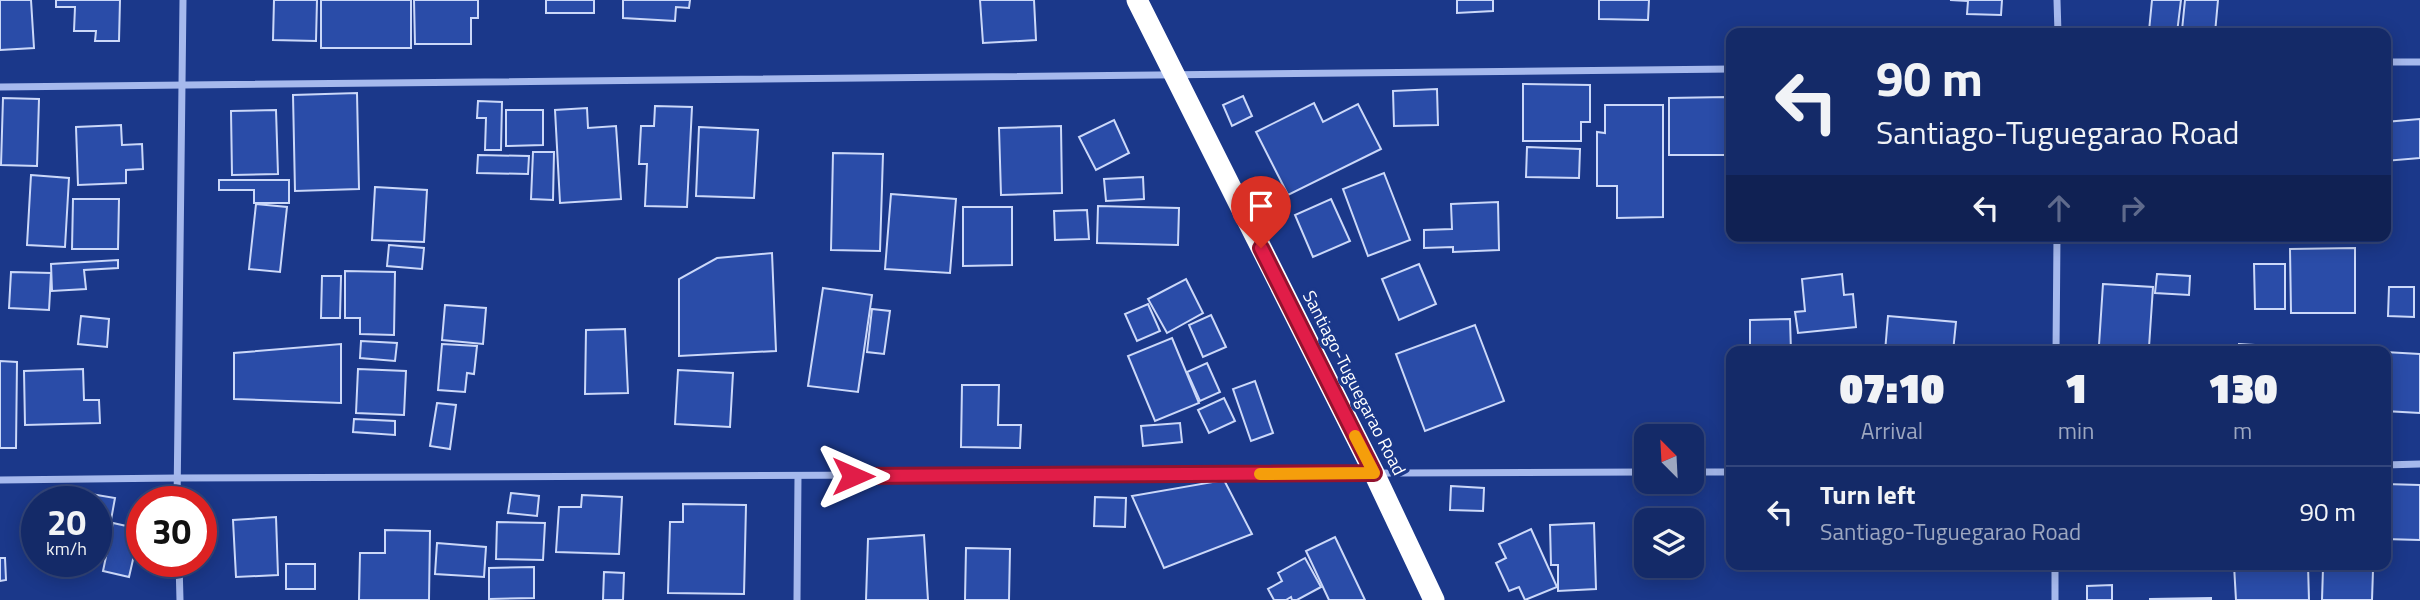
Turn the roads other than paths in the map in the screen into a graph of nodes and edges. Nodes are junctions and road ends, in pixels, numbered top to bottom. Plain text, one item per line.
1 (183, 0) edge
2 (1137, 0) edge
3 (2057, 0) edge
4 (2058, 28) edge
5 (2391, 62) edge
6 (2420, 62) edge
7 (1726, 69) edge
8 (1173, 74) junction
9 (0, 87) edge
10 (183, 87) junction
11 (2057, 242) edge
12 (2056, 346) edge
13 (2420, 464) edge
14 (2391, 465) edge
15 (1634, 472) edge
16 (1704, 472) edge
17 (1726, 472) edge
18 (1374, 473) junction
19 (798, 476) junction
20 (177, 478) junction
21 (0, 480) edge
22 (177, 486) edge
23 (2055, 570) edge
24 (179, 577) edge
25 (180, 600) edge
26 (797, 600) edge
27 (1434, 600) edge
28 (2055, 600) edge

1 - 10 street
2 - 8 highway, Santiago-Tuguegarao Road
3 - 4 street
5 - 6 street
7 - 8 street
8 - 10 street
8 - 18 highway, Santiago-Tuguegarao Road
9 - 10 street
10 - 20 street
11 - 12 street
13 - 14 street
15 - 18 street
16 - 17 street
18 - 19 street
18 - 27 highway, Santiago-Tuguegarao Road
19 - 20 street
19 - 26 street
20 - 21 street
20 - 22 street
23 - 28 street
24 - 25 street

